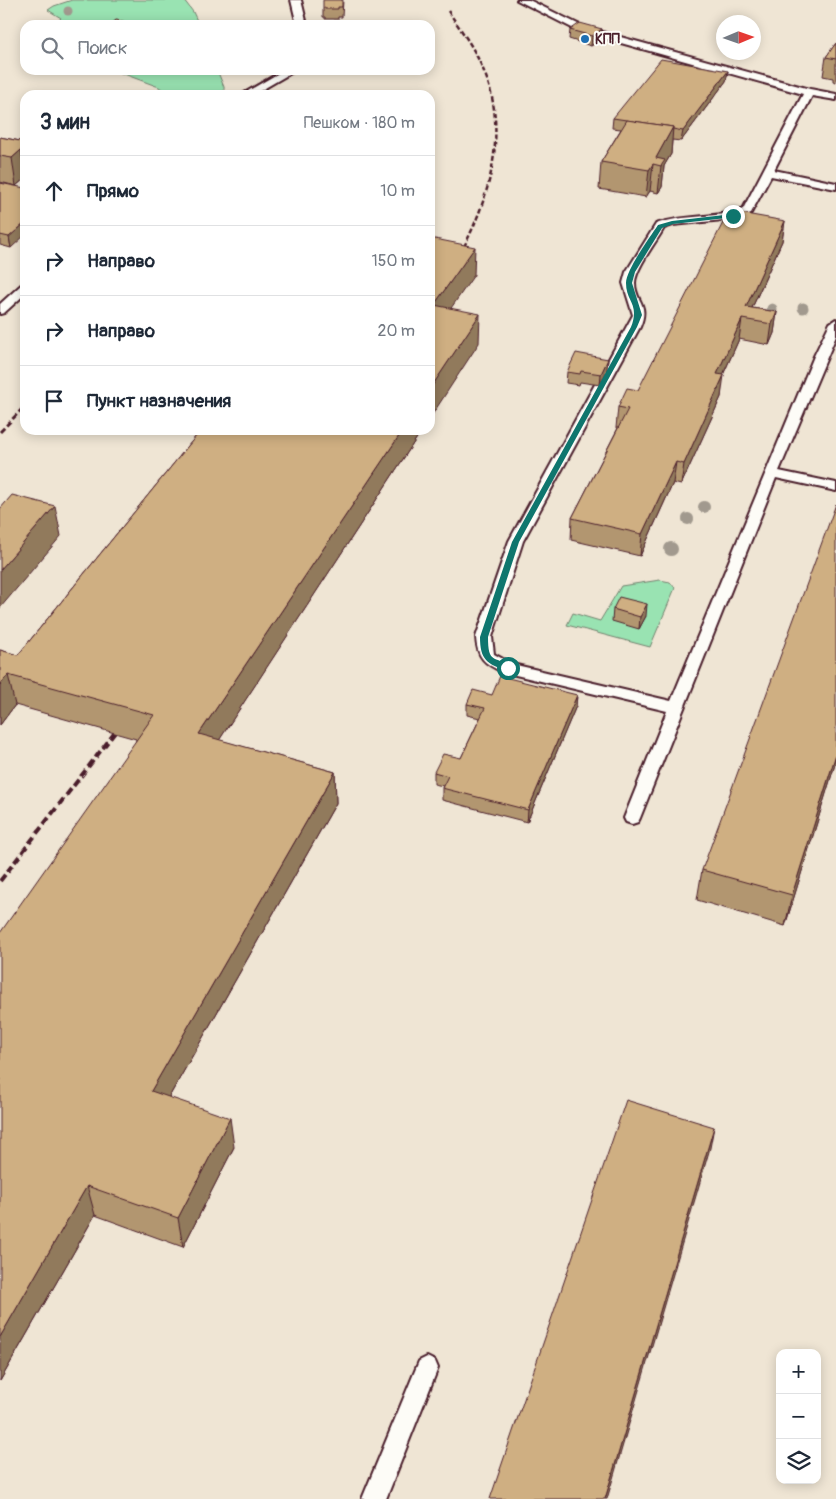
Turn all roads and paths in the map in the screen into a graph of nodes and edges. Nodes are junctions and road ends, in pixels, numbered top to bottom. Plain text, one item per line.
1 (296, 0) edge
2 (522, 0) edge
3 (301, 20) edge
4 (281, 75) edge
5 (255, 90) edge
6 (809, 92) junction
7 (836, 97) edge
8 (768, 172) junction
9 (836, 186) edge
10 (20, 292) edge
11 (0, 310) edge
12 (836, 323) edge
13 (771, 473) junction
14 (836, 487) edge
15 (677, 708) junction
16 (632, 818) dead end
17 (427, 1368) dead end
18 (374, 1499) edge

1 - 3 lane
2 - 6 lane
4 - 5 lane
6 - 7 lane
6 - 8 lane
8 - 9 lane
8 - 15 lane
10 - 11 lane
12 - 13 lane
13 - 14 lane
13 - 15 lane
15 - 16 lane
17 - 18 lane

